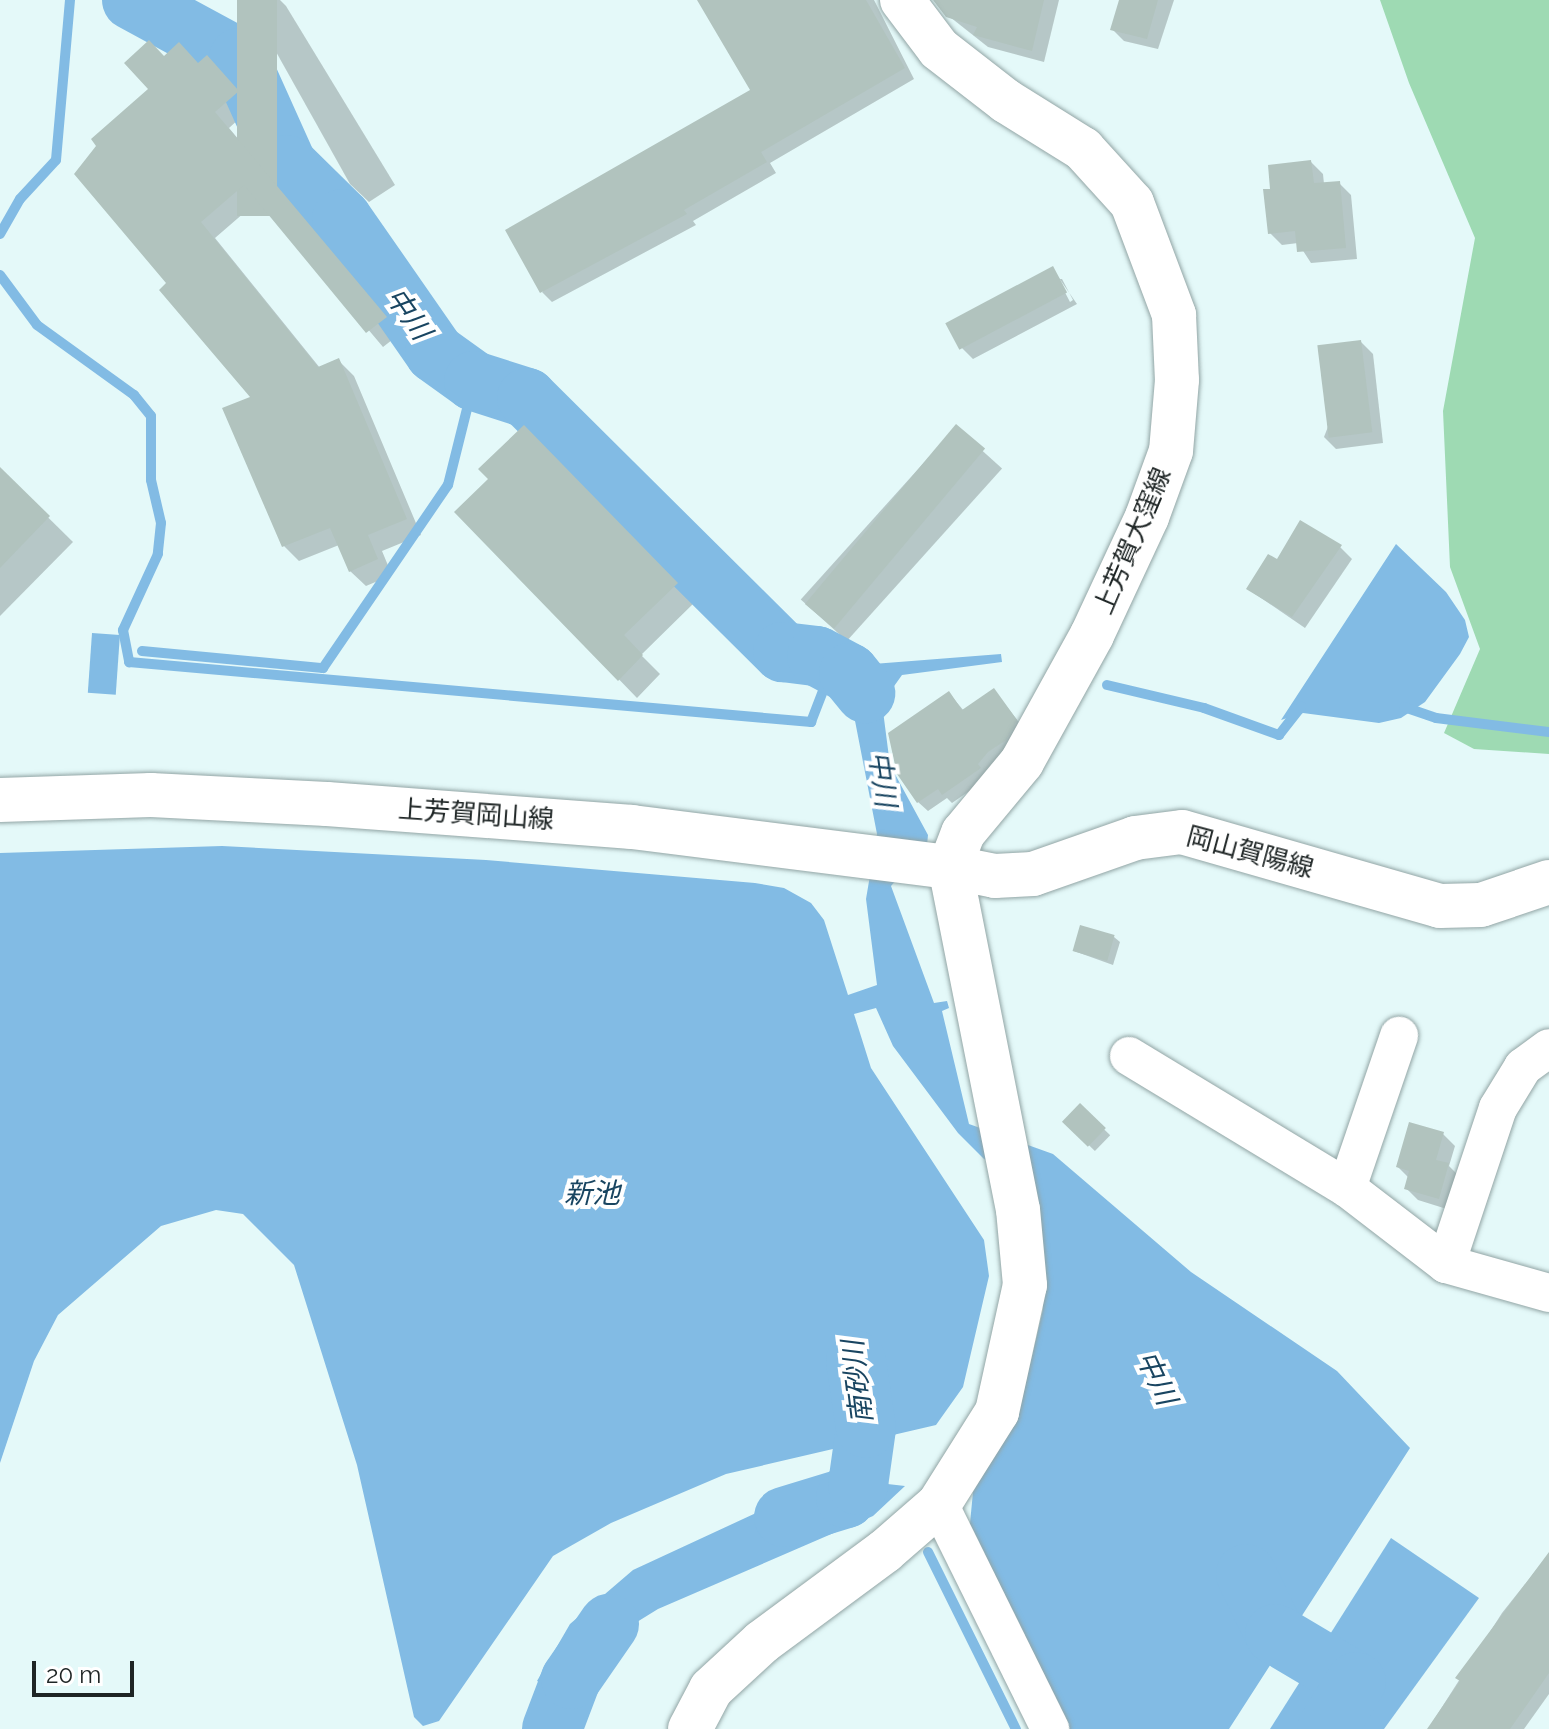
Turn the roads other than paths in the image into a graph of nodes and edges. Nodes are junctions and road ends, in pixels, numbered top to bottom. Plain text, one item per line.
1 (902, 0) edge
2 (0, 800) edge
3 (940, 866) junction
4 (1549, 882) edge
5 (1399, 1036) dead end
6 (1549, 1048) edge
7 (1129, 1056) dead end
8 (1347, 1188) junction
9 (1446, 1264) junction
10 (1549, 1293) edge
11 (939, 1504) junction
12 (690, 1729) edge
13 (1050, 1729) edge

1 - 3 main road, 上芳賀大窪線
2 - 3 main road, 上芳賀岡山線
3 - 4 main road, 岡山賀陽線
3 - 11 main road
5 - 8 street
6 - 9 street
7 - 8 street
8 - 9 street
9 - 10 street
11 - 12 main road
11 - 13 street

